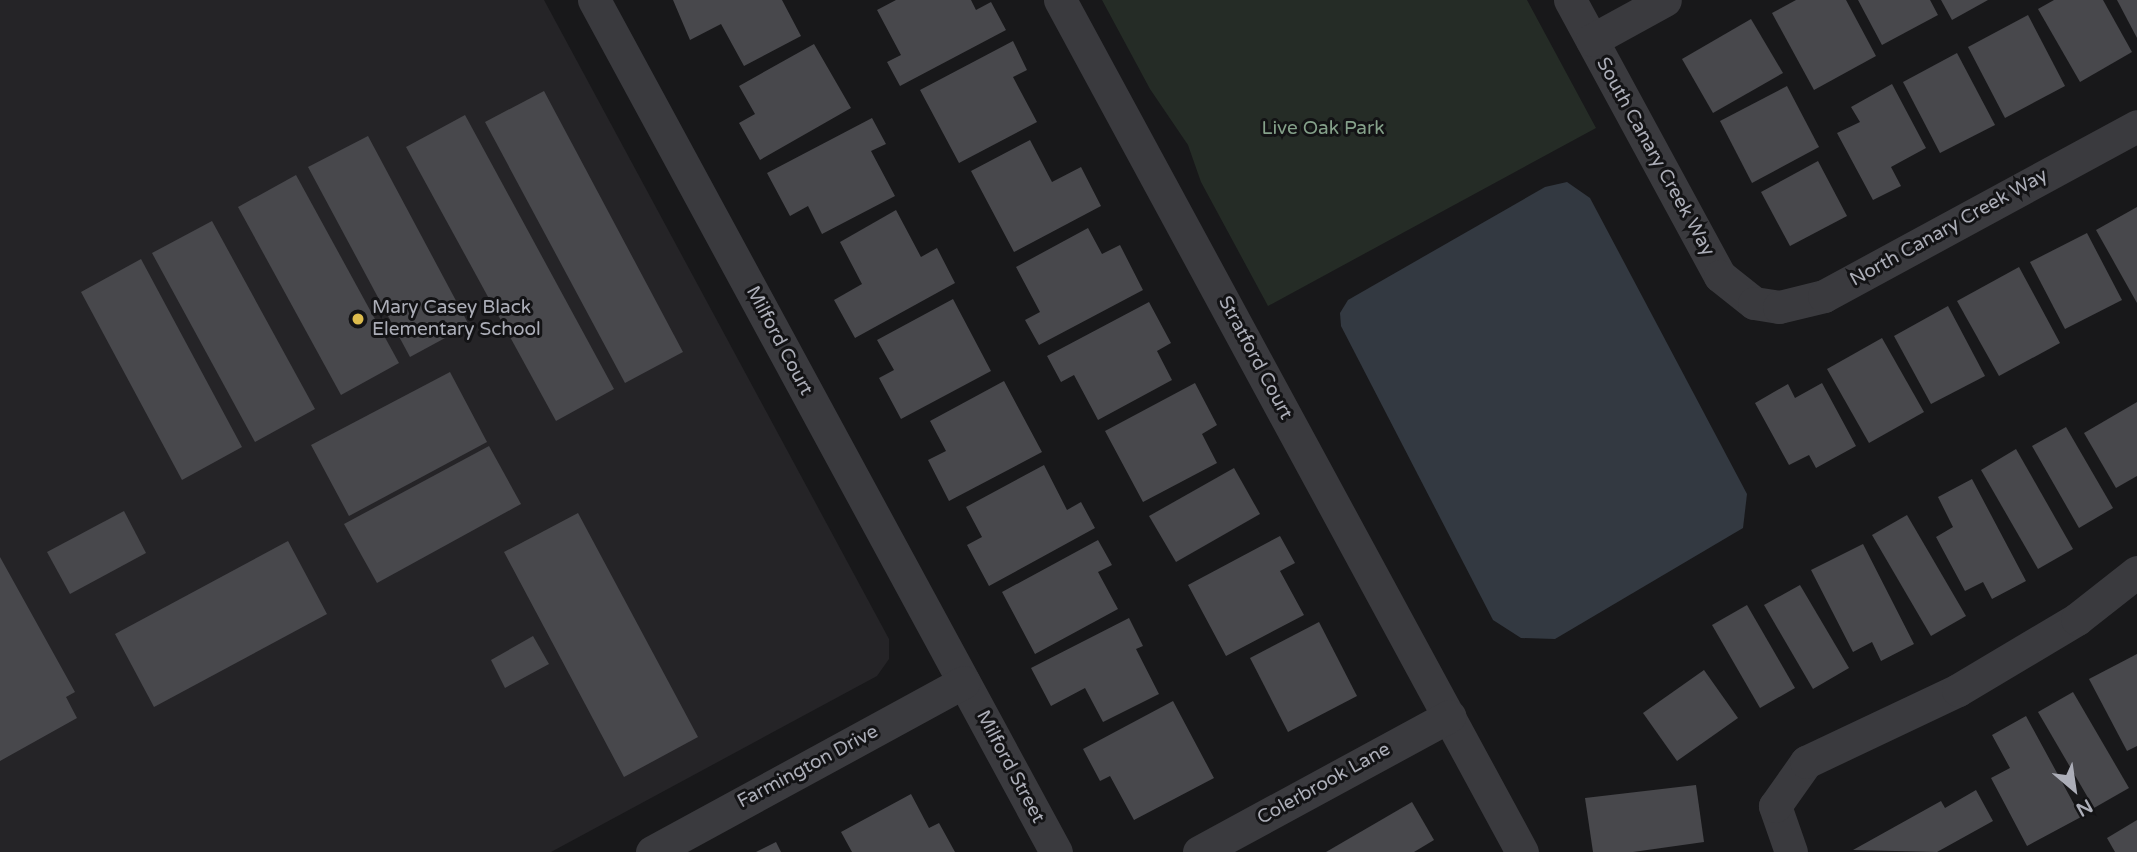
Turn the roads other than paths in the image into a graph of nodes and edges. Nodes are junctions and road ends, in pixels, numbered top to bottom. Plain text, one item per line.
1 (594, 0) edge
2 (1060, 0) edge
3 (1570, 0) edge
4 (1665, 0) edge
5 (1592, 40) junction
6 (2137, 126) edge
7 (1754, 303) joint
8 (2137, 572) edge
9 (964, 682) junction
10 (1449, 716) junction
11 (652, 852) edge
12 (1056, 852) edge
13 (1199, 852) edge
14 (1522, 852) edge
15 (1791, 852) edge

1 - 9 street, Milford Court
2 - 10 street, Stratford Court
3 - 5 street, South Canary Creek Way
4 - 5 street
5 - 7 street, South Canary Creek Way
6 - 7 street, North Canary Creek Way
8 - 15 street
9 - 11 street, Farmington Drive
9 - 12 street, Milford Street
10 - 13 street, Colerbrook Lane
10 - 14 street, Stratford Court

